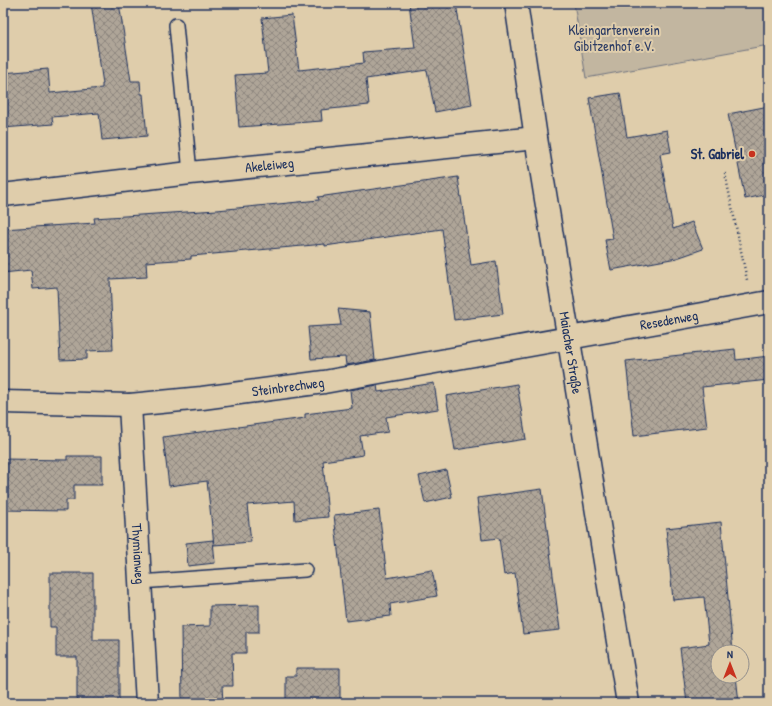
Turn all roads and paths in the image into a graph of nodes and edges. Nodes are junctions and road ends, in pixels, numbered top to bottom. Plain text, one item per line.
1 (516, 3) edge
2 (176, 25) dead end
3 (536, 138) junction
4 (190, 173) junction
5 (725, 173) dead end
6 (3, 195) edge
7 (761, 304) edge
8 (569, 338) junction
9 (3, 402) edge
10 (130, 405) junction
11 (305, 570) dead end
12 (140, 582) junction
13 (146, 703) edge
14 (628, 703) edge

1 - 3 street, Maiacher Straße
2 - 4 lane
3 - 4 street, Akeleiweg
3 - 8 street, Maiacher Straße
4 - 6 street, Akeleiweg
5 - 7 path
7 - 8 street, Resedenweg
8 - 10 street, Steinbrechweg
8 - 14 street, Maiacher Straße
9 - 10 street, Steinbrechweg
10 - 12 street, Thymianweg
11 - 12 lane
12 - 13 street, Thymianweg

